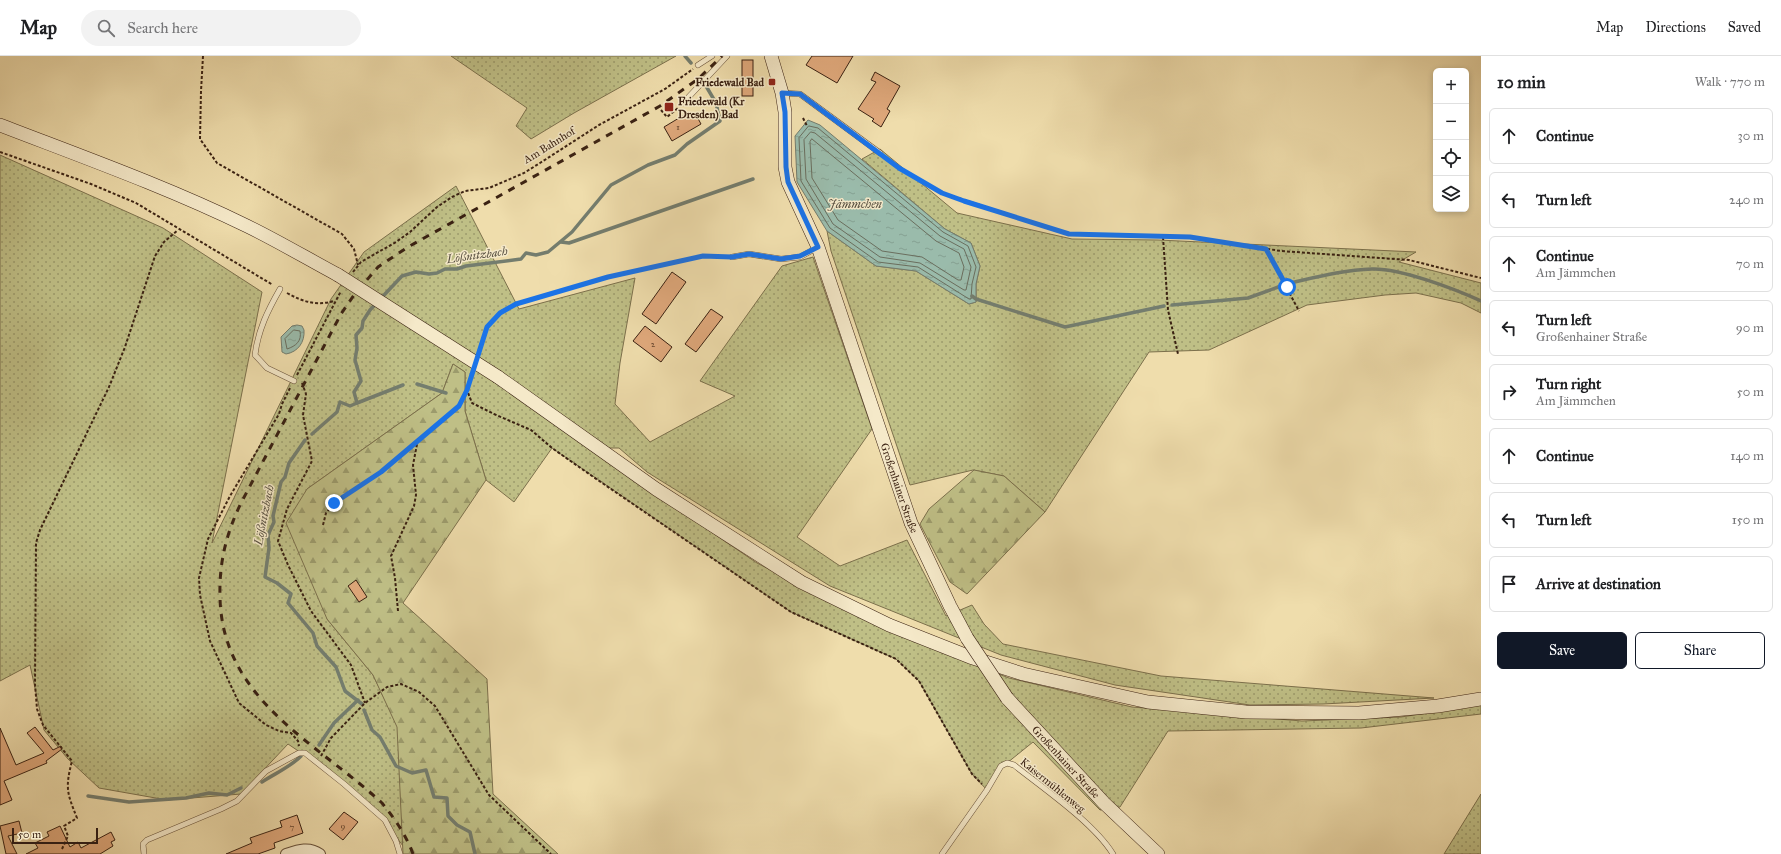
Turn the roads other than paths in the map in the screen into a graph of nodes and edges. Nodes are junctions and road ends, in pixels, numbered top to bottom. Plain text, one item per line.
1 (712, 56) edge
2 (727, 56) edge
3 (771, 56) edge
4 (698, 65) road end
5 (782, 93) junction
6 (683, 103) road end
7 (0, 125) edge
8 (880, 153) road end
9 (818, 247) junction
10 (732, 257) road end
11 (280, 289) road end
12 (294, 381) road end
13 (1481, 699) edge
14 (144, 854) edge
15 (286, 854) edge
16 (320, 854) edge
17 (400, 854) edge
18 (942, 854) edge
19 (1113, 854) edge
20 (1158, 854) edge

1 - 4 lane
2 - 6 lane
3 - 5 main road, Großenhainer Straße
5 - 8 lane
5 - 9 main road, Großenhainer Straße
7 - 13 main road, bridge
9 - 10 lane
9 - 20 main road, Großenhainer Straße, bridge
11 - 12 lane
14 - 17 lane
15 - 16 street
18 - 19 lane, Kaisermühlenweg

